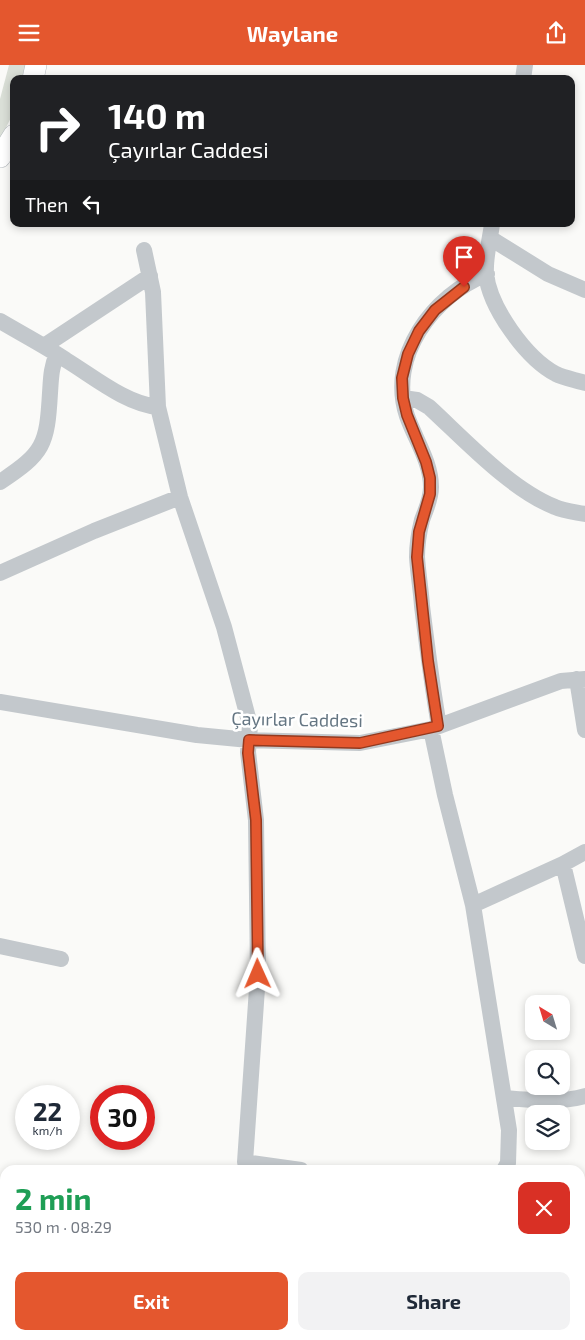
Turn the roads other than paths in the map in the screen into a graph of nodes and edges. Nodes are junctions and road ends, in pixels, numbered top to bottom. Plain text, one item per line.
1 (10, 141) edge
2 (0, 157) edge
3 (491, 231) edge
4 (144, 250) dead end
5 (486, 274) junction
6 (150, 276) junction
7 (585, 290) edge
8 (0, 321) edge
9 (51, 350) junction
10 (585, 383) edge
11 (403, 398) junction
12 (158, 407) junction
13 (0, 482) edge
14 (180, 497) junction
15 (585, 514) edge
16 (0, 573) edge
17 (581, 679) edge
18 (0, 702) edge
19 (435, 728) junction
20 (585, 730) edge
21 (249, 740) junction
22 (585, 852) edge
23 (563, 864) junction
24 (473, 905) junction
25 (0, 946) edge
26 (585, 956) edge
27 (61, 959) dead end
28 (585, 1096) edge
29 (505, 1098) junction
30 (266, 1165) edge
31 (507, 1165) edge

1 - 2 main road
3 - 5 street
3 - 7 street
4 - 6 street
5 - 10 street
5 - 11 street
6 - 9 street
6 - 12 street
8 - 9 street
9 - 12 street
9 - 13 street
11 - 15 street
11 - 19 street
12 - 14 street
14 - 16 street
14 - 21 street
17 - 19 street, Çayırlar Caddesi
17 - 20 street
18 - 21 street, Çayırlar Caddesi
19 - 21 street, Çayırlar Caddesi
19 - 24 street
21 - 30 street
22 - 23 street
23 - 24 street
23 - 26 street
24 - 29 street
25 - 27 street
28 - 29 street
29 - 31 street

